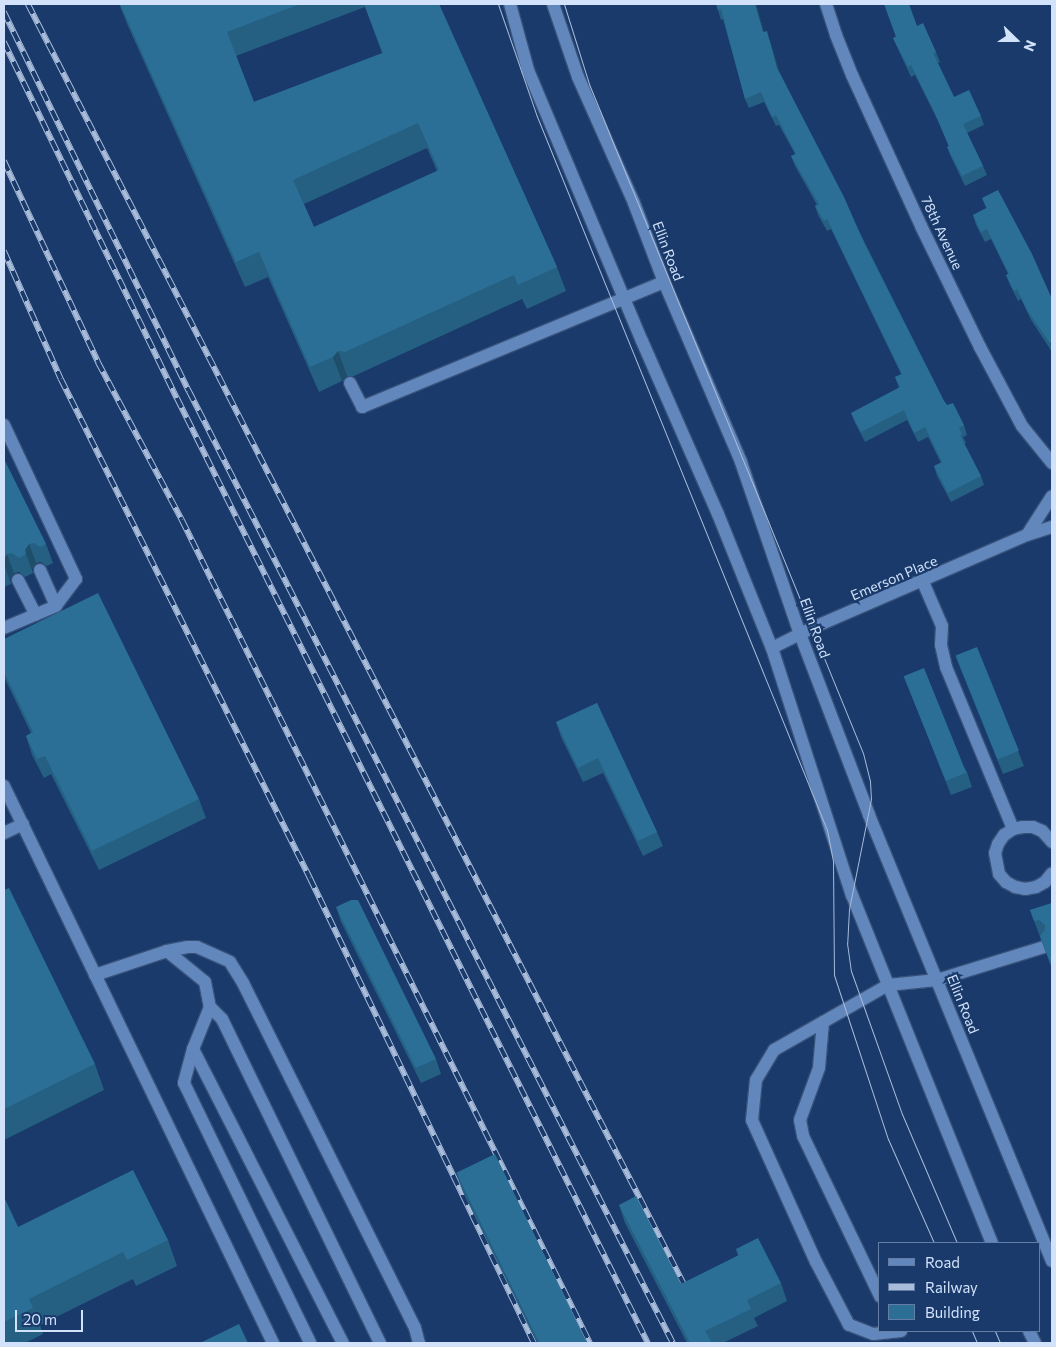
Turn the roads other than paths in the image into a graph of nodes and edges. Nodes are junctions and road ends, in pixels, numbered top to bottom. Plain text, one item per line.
1 (510, 4) edge
2 (553, 4) edge
3 (826, 4) edge
4 (664, 282) junction
5 (625, 299) junction
6 (350, 383) dead end
7 (4, 425) edge
8 (1052, 463) edge
9 (1052, 496) edge
10 (1052, 527) edge
11 (1028, 535) junction
12 (40, 570) dead end
13 (18, 580) edge
14 (923, 582) junction
15 (56, 606) junction
16 (36, 615) junction
17 (4, 628) edge
18 (800, 634) junction
19 (772, 648) junction
20 (4, 786) edge
21 (23, 824) junction
22 (1013, 829) junction
23 (4, 833) edge
24 (1052, 842) edge
25 (1052, 873) edge
26 (1044, 948) edge
27 (167, 951) junction
28 (95, 975) junction
29 (936, 980) junction
30 (888, 985) junction
31 (210, 1007) junction
32 (823, 1022) junction
33 (193, 1048) junction
34 (992, 1242) edge
35 (1040, 1242) edge
36 (1041, 1244) edge
37 (1047, 1259) edge
38 (878, 1292) edge
39 (890, 1332) edge
40 (274, 1343) edge
41 (310, 1343) edge
42 (343, 1343) edge
43 (380, 1343) edge
44 (419, 1343) edge

1 - 5 street
2 - 4 street, Ellin Road
3 - 8 street, 78th Avenue
4 - 5 street
4 - 18 street, Ellin Road
5 - 6 street
5 - 19 street
7 - 15 street
9 - 11 street
10 - 11 street, Emerson Place
11 - 14 street, Emerson Place
12 - 15 street
13 - 16 street
14 - 18 street, Emerson Place
14 - 22 street
15 - 16 street
16 - 17 street
18 - 19 street, Emerson Place
18 - 29 street, Ellin Road
19 - 30 street
20 - 21 street
21 - 23 street
21 - 28 street
22 - 24 street
22 - 25 street
26 - 29 street
27 - 28 street
27 - 31 street
27 - 44 street
28 - 40 street
29 - 30 street
29 - 35 street, Ellin Road
30 - 32 street
30 - 34 street
31 - 33 street
31 - 43 street
32 - 38 street
32 - 39 street
33 - 41 street
33 - 42 street
36 - 37 street, Ellin Road

